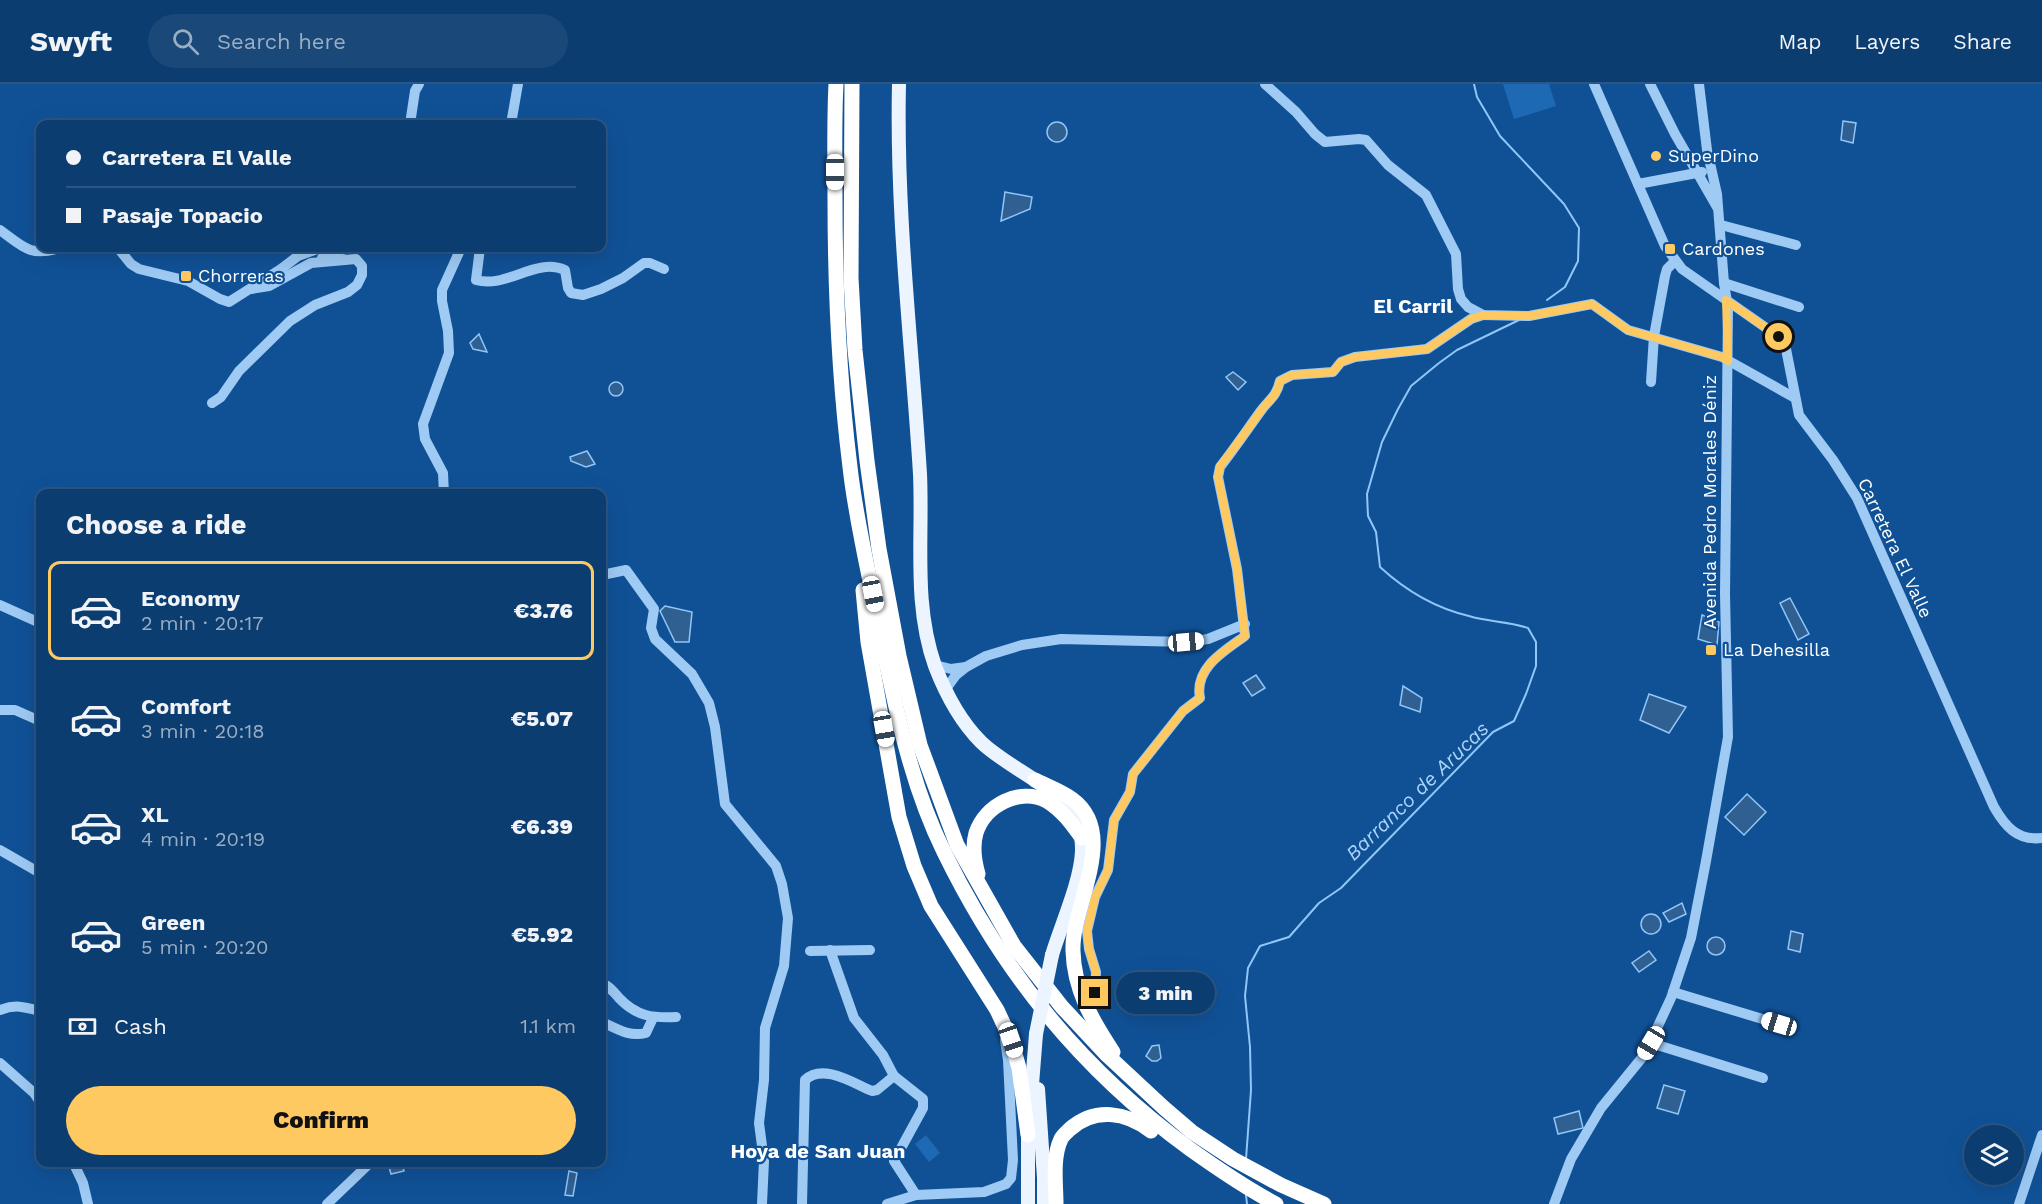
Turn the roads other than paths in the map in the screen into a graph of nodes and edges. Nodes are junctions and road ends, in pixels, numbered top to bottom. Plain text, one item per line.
1 (419, 84) edge
2 (518, 84) edge
3 (836, 84) edge
4 (852, 84) edge
5 (899, 84) edge
6 (1265, 84) edge
7 (1594, 84) edge
8 (1650, 84) edge
9 (1700, 84) edge
10 (411, 120) edge
11 (512, 120) edge
12 (1711, 171) junction
13 (1697, 173) junction
14 (1638, 184) junction
15 (1719, 210) junction
16 (1721, 225) junction
17 (0, 231) edge
18 (1796, 245) dead end
19 (36, 251) edge
20 (121, 252) edge
21 (309, 252) edge
22 (338, 252) edge
23 (459, 252) edge
24 (480, 252) edge
25 (1675, 261) junction
26 (310, 263) junction
27 (664, 269) dead end
28 (1724, 283) junction
29 (251, 289) junction
30 (1726, 300) junction
31 (1799, 307) dead end
32 (1744, 312) junction
33 (1483, 315) junction
34 (1728, 324) junction
35 (1654, 336) junction
36 (1728, 361) junction
37 (1651, 382) dead end
38 (1795, 398) junction
39 (212, 403) dead end
40 (444, 489) edge
41 (855, 503) junction
42 (606, 574) edge
43 (0, 605) edge
44 (36, 621) edge
45 (1245, 624) junction
46 (935, 665) junction
47 (966, 667) junction
48 (945, 690) junction
49 (0, 710) edge
50 (36, 719) edge
51 (1035, 780) junction
52 (1082, 838) junction
53 (2042, 838) edge
54 (0, 850) edge
55 (36, 871) edge
56 (985, 897) junction
57 (830, 950) junction
58 (870, 950) dead end
59 (810, 951) dead end
60 (606, 984) edge
61 (1673, 992) junction
62 (1095, 993) dead end
63 (0, 1010) edge
64 (36, 1010) edge
65 (676, 1017) dead end
66 (653, 1018) junction
67 (1002, 1019) junction
68 (606, 1024) edge
69 (1779, 1024) dead end
70 (1651, 1043) junction
71 (0, 1064) edge
72 (1034, 1067) junction
73 (1128, 1074) junction
74 (894, 1076) junction
75 (1763, 1078) dead end
76 (36, 1096) edge
77 (1160, 1132) junction
78 (1028, 1135) junction
79 (2042, 1135) edge
80 (75, 1167) edge
81 (366, 1167) edge
82 (921, 1198) edge
83 (88, 1204) edge
84 (327, 1204) edge
85 (762, 1204) edge
86 (802, 1204) edge
87 (887, 1204) edge
88 (1028, 1204) edge
89 (1044, 1204) edge
90 (1056, 1204) edge
91 (1258, 1204) edge
92 (1276, 1204) edge
93 (1324, 1204) edge
94 (1554, 1204) edge
95 (2019, 1204) edge

1 - 10 street
2 - 11 street
3 - 41 highway
4 - 56 highway
5 - 46 main road
6 - 33 street
7 - 14 street
8 - 13 street
9 - 12 street, Avenida Pedro Morales Déniz
12 - 13 street
12 - 15 street, Avenida Pedro Morales Déniz
13 - 14 street
13 - 15 street
14 - 25 street
15 - 16 street, Avenida Pedro Morales Déniz
16 - 18 street
16 - 28 street, Avenida Pedro Morales Déniz
17 - 19 street
20 - 29 street
21 - 29 street
22 - 26 street
23 - 40 street
24 - 27 street
25 - 30 street, Carretera El Valle
25 - 35 street
26 - 29 street
26 - 39 street
28 - 30 street, Avenida Pedro Morales Déniz
28 - 31 street
30 - 32 street, Carretera El Valle
30 - 34 street, Avenida Pedro Morales Déniz
32 - 34 street
32 - 38 street, Carretera El Valle
33 - 35 street
33 - 45 street
34 - 36 street, Avenida Pedro Morales Déniz
35 - 36 street
35 - 37 street
36 - 38 street
36 - 61 street, Avenida Pedro Morales Déniz
38 - 53 street, Carretera El Valle
41 - 67 highway
41 - 77 highway
42 - 85 street
43 - 44 street
45 - 47 street
45 - 62 street
46 - 47 street
46 - 48 main road
47 - 48 street
48 - 51 main road
49 - 50 street
51 - 52 main road
51 - 73 highway
52 - 56 highway
52 - 72 main road, bridge
54 - 55 street
56 - 73 highway
57 - 58 street
57 - 59 street
57 - 74 street
60 - 66 street
61 - 69 street
61 - 70 street, Avenida Pedro Morales Déniz
63 - 64 street
65 - 66 street
66 - 68 street
67 - 78 highway
67 - 82 street
70 - 75 street
70 - 94 street, Avenida Pedro Morales Déniz
71 - 76 street
72 - 78 main road
72 - 89 main road
73 - 93 highway
74 - 82 street
74 - 86 street
77 - 90 highway
77 - 91 highway
77 - 92 highway
78 - 88 main road
79 - 95 street
80 - 83 street
81 - 84 street
82 - 87 street

